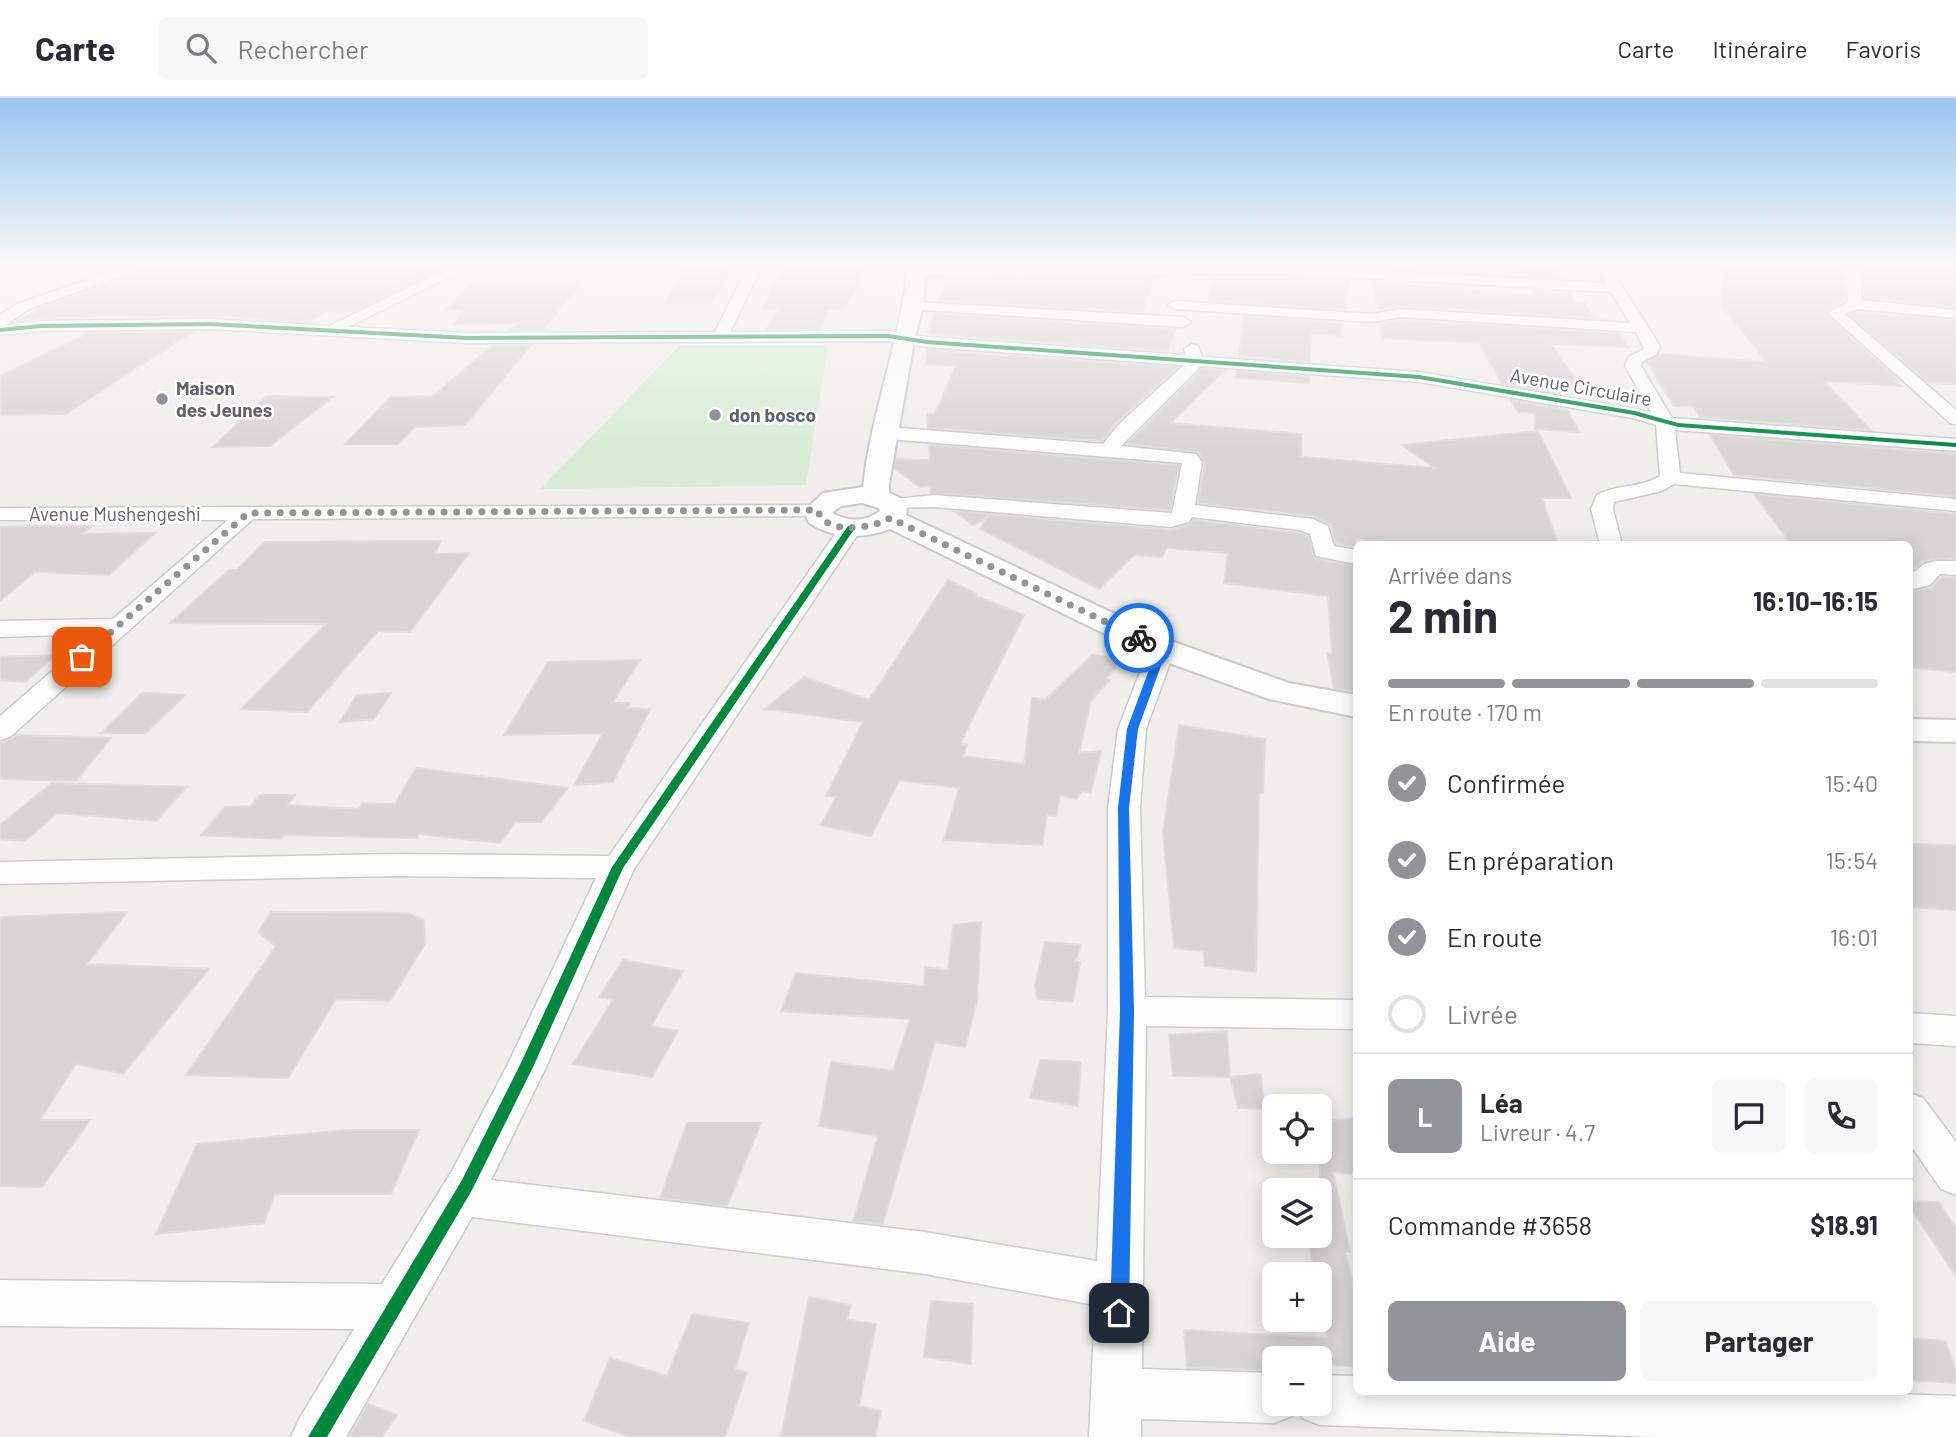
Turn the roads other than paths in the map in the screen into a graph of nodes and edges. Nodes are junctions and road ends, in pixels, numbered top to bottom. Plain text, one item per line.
1 (36, 326) edge
2 (281, 326) edge
3 (336, 326) edge
4 (725, 326) edge
5 (908, 326) edge
6 (1183, 326) edge
7 (1618, 326) edge
8 (1850, 326) edge
9 (333, 328) junction
10 (1642, 328) joint
11 (0, 330) edge
12 (721, 335) junction
13 (905, 337) junction
14 (1195, 361) junction
15 (1956, 419) edge
16 (1665, 421) junction
17 (888, 433) junction
18 (1956, 445) edge
19 (1108, 450) junction
20 (1670, 478) junction
21 (1956, 505) edge
22 (886, 506) junction
23 (818, 510) junction
24 (1184, 510) junction
25 (248, 513) junction
26 (0, 514) edge
27 (851, 528) junction
28 (1610, 541) edge
29 (1353, 556) edge
30 (1956, 568) edge
31 (1913, 582) edge
32 (117, 626) junction
33 (0, 629) edge
34 (1162, 649) junction
35 (1353, 705) edge
36 (1913, 730) edge
37 (0, 731) edge
38 (1956, 731) edge
39 (618, 867) junction
40 (0, 873) edge
41 (1127, 1011) junction
42 (1353, 1015) edge
43 (1913, 1028) edge
44 (1956, 1031) edge
45 (1913, 1116) edge
46 (1956, 1176) edge
47 (460, 1196) junction
48 (1120, 1287) junction
49 (0, 1303) edge
50 (393, 1307) junction
51 (1262, 1399) edge
52 (1332, 1400) edge
53 (1117, 1415) edge
54 (1956, 1422) edge
55 (317, 1437) edge

1 - 11 street, Avenue Circulaire
2 - 9 street, Avenue Circulaire
3 - 9 street
4 - 12 street
5 - 13 street
6 - 14 street
7 - 10 street
8 - 15 street
9 - 12 street, Avenue Circulaire
10 - 16 street
12 - 13 street, Avenue Circulaire
13 - 14 street, Avenue Circulaire
13 - 17 street
14 - 16 street, Avenue Circulaire
14 - 19 street
16 - 18 street, Avenue Circulaire
16 - 20 street
17 - 19 street
17 - 22 street
19 - 24 street
20 - 21 street
20 - 28 street
22 - 23 street
22 - 24 street
22 - 27 street
22 - 34 street
23 - 25 street, Avenue Mushengeshi
23 - 27 street
24 - 29 street
25 - 26 street, Avenue Mushengeshi
25 - 32 street
27 - 39 street
30 - 31 street
32 - 33 street
32 - 37 street
34 - 35 street
34 - 41 street
36 - 38 street
39 - 40 street
39 - 47 street
41 - 42 street
41 - 48 street
43 - 44 street
45 - 46 street
47 - 48 street
47 - 50 street
48 - 53 street
49 - 50 street
50 - 55 street
51 - 53 street
52 - 54 street

